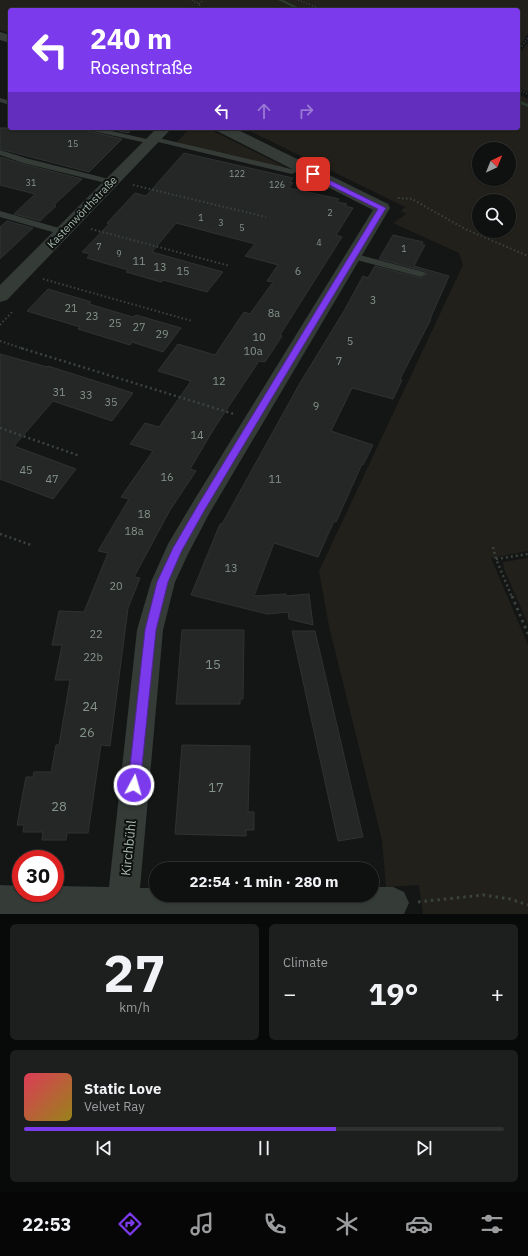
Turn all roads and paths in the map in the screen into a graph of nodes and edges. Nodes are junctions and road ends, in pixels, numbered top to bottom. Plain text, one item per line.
1 (192, 0) edge
2 (203, 0) edge
3 (298, 0) edge
4 (198, 4) junction
5 (200, 8) edge
6 (319, 8) edge
7 (528, 38) edge
8 (520, 48) edge
9 (105, 130) edge
10 (226, 130) edge
11 (157, 136) edge
12 (0, 152) edge
13 (300, 168) junction
14 (112, 181) junction
15 (380, 207) junction
16 (0, 214) edge
17 (266, 217) dead end
18 (67, 227) junction
19 (352, 256) junction
20 (528, 256) edge
21 (230, 266) dead end
22 (23, 273) junction
23 (421, 274) dead end
24 (0, 296) edge
25 (192, 321) dead end
26 (0, 341) edge
27 (255, 420) junction
28 (0, 428) edge
29 (80, 456) dead end
30 (0, 534) edge
31 (30, 545) dead end
32 (494, 547) dead end
33 (528, 554) edge
34 (496, 559) junction
35 (528, 634) edge
36 (0, 901) edge
37 (123, 902) junction
38 (393, 903) joint
39 (528, 905) edge

1 - 4 path
2 - 4 path
3 - 6 path
4 - 5 path
7 - 8 path
9 - 11 lane
10 - 13 street
11 - 13 lane
11 - 14 street, Kastenwörthstraße
12 - 14 lane
13 - 15 street
14 - 17 path
14 - 18 street, Kastenwörthstraße
15 - 19 street, Kirchbühl
15 - 20 path
16 - 18 lane
18 - 21 path
18 - 22 street, Kastenwörthstraße
19 - 23 lane
19 - 27 street, Kirchbühl
22 - 24 street, Kastenwörthstraße
22 - 25 path
26 - 27 path
27 - 37 street, Kirchbühl
28 - 29 path
30 - 31 path
32 - 34 path
33 - 34 path
34 - 35 path
36 - 37 street
37 - 38 street
38 - 39 path

